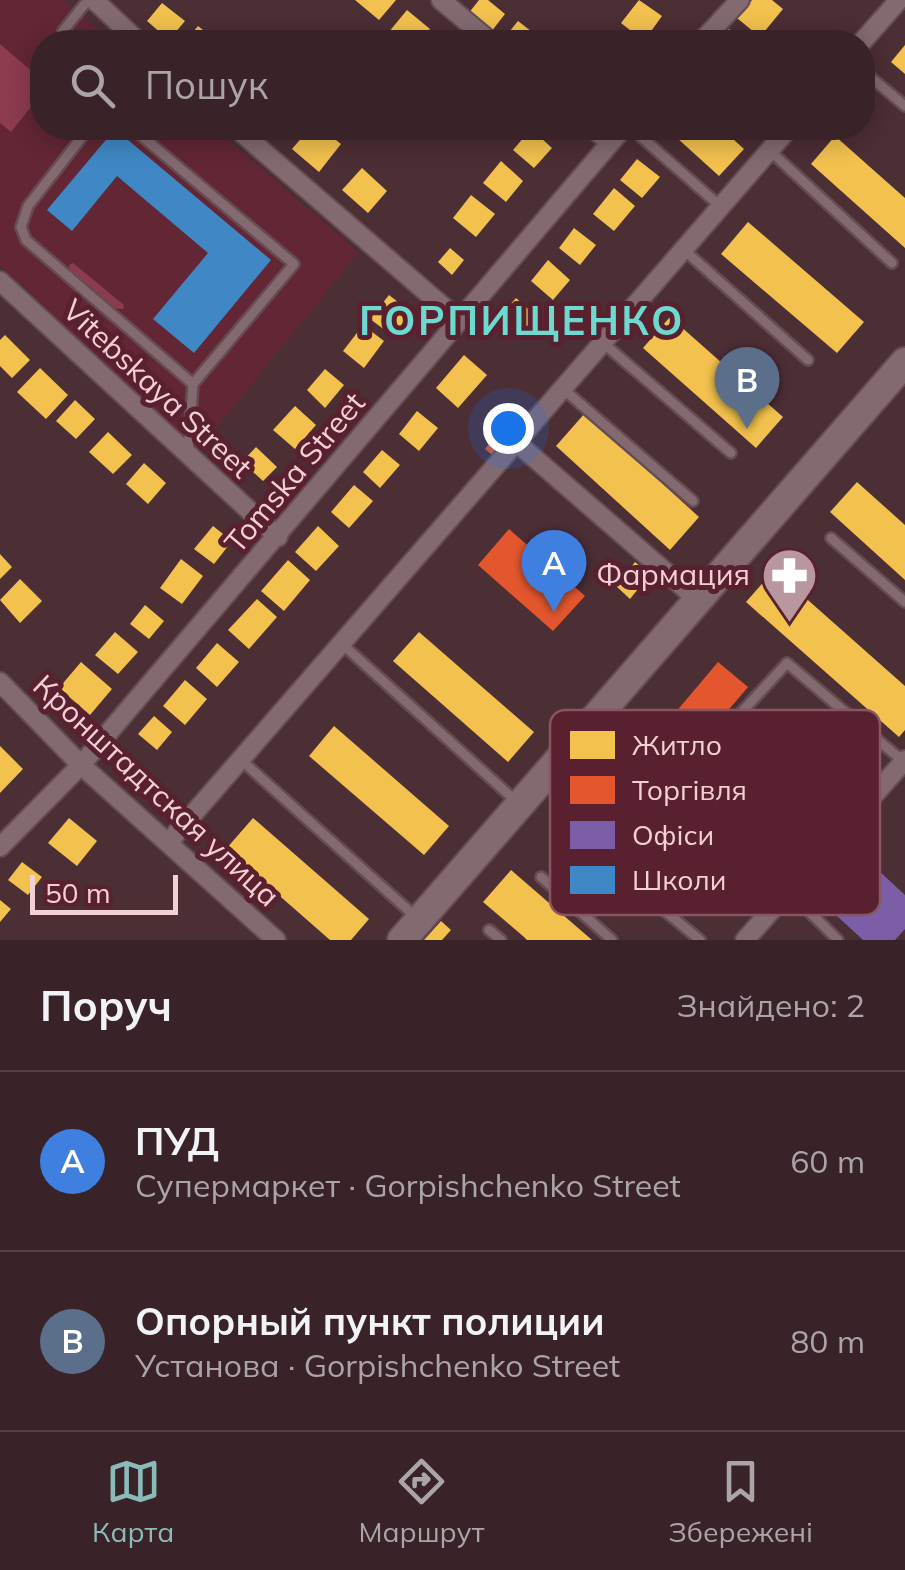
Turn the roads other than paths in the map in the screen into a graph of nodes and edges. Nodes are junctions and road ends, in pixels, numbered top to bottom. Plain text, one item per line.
1 (91, 0) edge
2 (441, 0) edge
3 (740, 0) edge
4 (899, 0) edge
5 (65, 30) edge
6 (125, 30) edge
7 (477, 30) edge
8 (712, 30) edge
9 (873, 30) edge
10 (875, 81) edge
11 (905, 106) edge
12 (80, 140) edge
13 (146, 140) edge
14 (250, 140) edge
15 (607, 140) edge
16 (645, 140) edge
17 (778, 140) edge
18 (610, 142) joint
19 (769, 150) junction
20 (720, 206) junction
21 (683, 249) junction
22 (892, 263) dead end
23 (0, 281) edge
24 (460, 321) junction
25 (602, 342) junction
26 (808, 360) dead end
27 (905, 362) edge
28 (193, 384) junction
29 (562, 388) junction
30 (516, 442) junction
31 (731, 453) dead end
32 (188, 455) junction
33 (693, 501) dead end
34 (278, 537) junction
35 (830, 538) dead end
36 (698, 600) junction
37 (905, 602) edge
38 (341, 643) junction
39 (0, 682) edge
40 (603, 710) edge
41 (744, 710) edge
42 (843, 710) edge
43 (880, 741) edge
44 (240, 760) junction
45 (904, 761) edge
46 (81, 765) junction
47 (550, 771) edge
48 (880, 788) edge
49 (520, 805) junction
50 (168, 843) junction
51 (0, 847) edge
52 (541, 877) dead end
53 (550, 885) edge
54 (584, 915) edge
55 (670, 915) edge
56 (767, 915) edge
57 (807, 915) edge
58 (411, 930) edge
59 (489, 930) dead end
60 (276, 940) edge
61 (501, 940) edge
62 (612, 940) edge
63 (700, 940) edge
64 (744, 940) edge
65 (838, 940) edge

1 - 5 lane
1 - 6 street
2 - 7 street
3 - 8 street
4 - 9 street
10 - 11 lane
12 - 28 lane
13 - 28 lane
14 - 24 street
15 - 18 street
16 - 20 lane
17 - 19 street
18 - 24 street, Tomska Street
19 - 20 street
19 - 22 lane
20 - 21 street
21 - 25 street
21 - 26 lane
23 - 32 street, Vitebskaya Street
24 - 34 street, Tomska Street
25 - 29 street
25 - 31 lane
27 - 36 main road
28 - 32 lane
29 - 30 street
29 - 33 lane
30 - 36 street
30 - 38 street
32 - 34 street, Vitebskaya Street
34 - 46 street, Tomska Street
35 - 37 lane
36 - 40 main road
38 - 44 street
38 - 49 lane
39 - 46 street, Кронштадтская улица
41 - 42 lane
43 - 45 lane
44 - 50 street
44 - 58 lane
45 - 48 street
46 - 50 street, Кронштадтская улица
46 - 51 street, Tomska Street
47 - 49 main road
49 - 58 main road
50 - 60 street, Кронштадтская улица
52 - 53 lane
54 - 62 lane
55 - 63 lane
56 - 64 street
57 - 65 lane
59 - 61 lane

